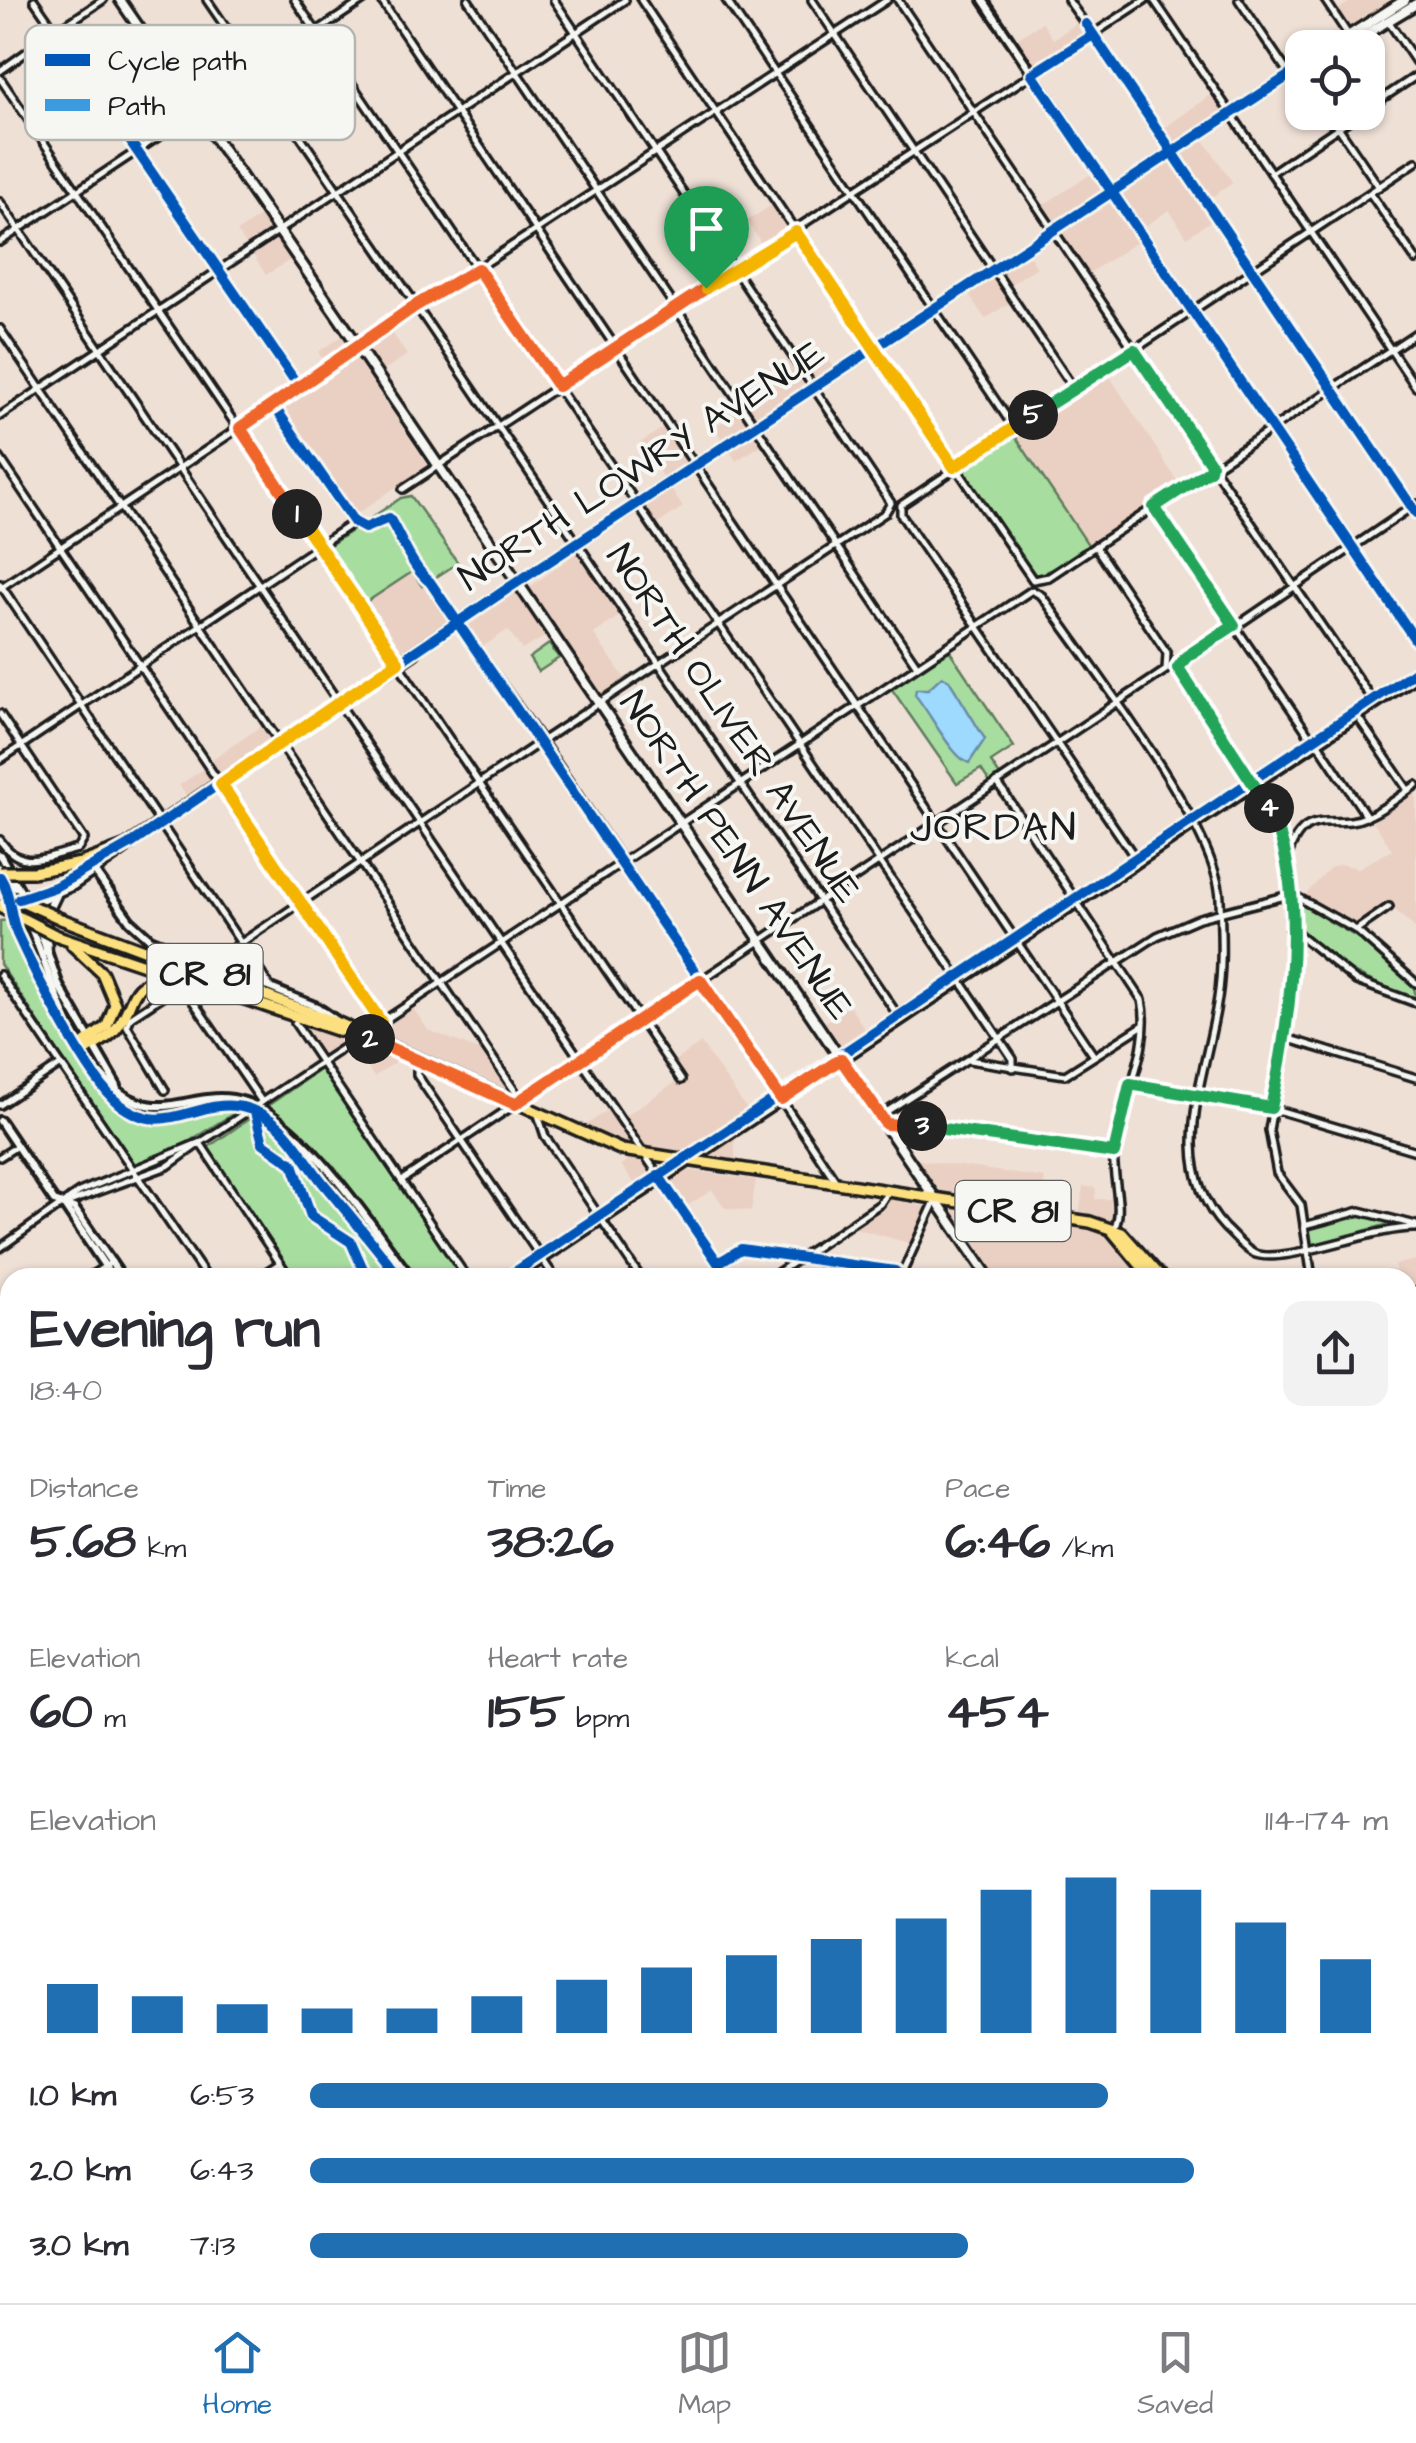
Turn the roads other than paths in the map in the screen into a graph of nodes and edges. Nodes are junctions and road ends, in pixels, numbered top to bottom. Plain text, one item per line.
1 (34, 0) edge
2 (102, 0) edge
3 (120, 0) edge
4 (208, 0) edge
5 (295, 0) edge
6 (364, 0) edge
7 (381, 0) edge
8 (468, 0) edge
9 (554, 0) edge
10 (626, 0) edge
11 (641, 0) edge
12 (726, 0) edge
13 (812, 0) edge
14 (887, 0) edge
15 (898, 0) edge
16 (983, 0) edge
17 (1068, 0) edge
18 (1145, 0) edge
19 (1154, 0) edge
20 (1240, 0) edge
21 (1325, 0) edge
22 (1405, 0) edge
23 (1416, 4) edge
24 (1389, 22) junction
25 (51, 25) edge
26 (66, 25) edge
27 (138, 25) edge
28 (225, 25) edge
29 (313, 25) edge
30 (326, 25) edge
31 (1344, 30) edge
32 (1358, 30) edge
33 (1375, 30) edge
34 (576, 32) junction
35 (835, 34) junction
36 (1093, 35) junction
37 (25, 55) edge
38 (1416, 62) edge
39 (1285, 68) edge
40 (517, 72) junction
41 (776, 73) junction
42 (0, 74) edge
43 (1032, 74) junction
44 (1416, 76) edge
45 (1285, 77) edge
46 (355, 88) edge
47 (1385, 97) edge
48 (25, 111) edge
49 (457, 111) junction
50 (716, 112) junction
51 (974, 112) junction
52 (1231, 114) junction
53 (1335, 130) edge
54 (1339, 130) edge
55 (44, 140) edge
56 (130, 140) edge
57 (154, 140) edge
58 (217, 140) edge
59 (304, 140) edge
60 (397, 150) junction
61 (138, 151) junction
62 (656, 151) junction
63 (914, 151) junction
64 (1171, 154) junction
65 (1416, 162) edge
66 (1270, 172) junction
67 (1379, 187) junction
68 (338, 189) junction
69 (78, 190) junction
70 (597, 190) junction
71 (855, 190) junction
72 (1112, 192) junction
73 (1370, 192) junction
74 (0, 202) edge
75 (278, 229) junction
76 (19, 230) junction
77 (537, 230) junction
78 (795, 230) junction
79 (1053, 232) junction
80 (1311, 232) junction
81 (0, 242) edge
82 (1416, 260) edge
83 (218, 269) junction
84 (478, 269) junction
85 (736, 269) junction
86 (994, 270) junction
87 (1253, 272) junction
88 (418, 308) junction
89 (676, 308) junction
90 (934, 309) junction
91 (159, 310) junction
92 (1194, 311) junction
93 (0, 329) edge
94 (1416, 333) edge
95 (358, 347) junction
96 (616, 348) junction
97 (100, 349) junction
98 (874, 349) junction
99 (1134, 350) junction
100 (1391, 350) junction
101 (558, 386) junction
102 (299, 387) junction
103 (1416, 387) edge
104 (816, 388) junction
105 (40, 389) junction
106 (1074, 389) junction
107 (1332, 389) junction
108 (273, 404) junction
109 (0, 416) edge
110 (499, 426) junction
111 (756, 427) junction
112 (240, 428) junction
113 (1014, 428) junction
114 (1271, 429) junction
115 (0, 458) edge
116 (438, 466) junction
117 (180, 467) junction
118 (696, 467) junction
119 (954, 467) junction
120 (1213, 467) junction
121 (403, 489) dead end
122 (638, 506) junction
123 (120, 507) junction
124 (1154, 507) junction
125 (1415, 508) edge
126 (578, 544) junction
127 (836, 545) junction
128 (319, 546) junction
129 (1094, 546) junction
130 (1352, 546) junction
131 (61, 547) junction
132 (430, 582) dead end
133 (518, 582) junction
134 (777, 584) junction
135 (1, 586) edge
136 (259, 586) junction
137 (1293, 586) junction
138 (458, 624) junction
139 (718, 624) junction
140 (976, 625) junction
141 (1234, 625) junction
142 (200, 626) junction
143 (1416, 641) edge
144 (399, 664) junction
145 (658, 664) junction
146 (916, 664) junction
147 (141, 666) junction
148 (1416, 676) edge
149 (598, 703) junction
150 (857, 703) junction
151 (339, 704) junction
152 (1115, 704) junction
153 (1374, 704) junction
154 (81, 706) junction
155 (0, 714) edge
156 (1357, 716) junction
157 (798, 742) junction
158 (539, 743) junction
159 (1056, 743) junction
160 (1316, 743) junction
161 (280, 744) junction
162 (22, 746) junction
163 (0, 760) edge
164 (738, 782) junction
165 (997, 782) junction
166 (479, 783) junction
167 (1256, 783) junction
168 (221, 784) junction
169 (1416, 784) edge
170 (1408, 790) junction
171 (1367, 817) junction
172 (679, 821) junction
173 (937, 822) junction
174 (161, 823) junction
175 (420, 823) junction
176 (1196, 823) junction
177 (0, 840) edge
178 (129, 844) junction
179 (0, 855) edge
180 (1287, 858) junction
181 (878, 861) junction
182 (620, 862) junction
183 (1138, 862) junction
184 (360, 863) junction
185 (0, 869) edge
186 (83, 871) junction
187 (95, 872) junction
188 (2, 893) edge
189 (59, 893) junction
190 (1288, 894) junction
191 (819, 900) junction
192 (24, 902) junction
193 (560, 902) junction
194 (1078, 902) junction
195 (300, 903) junction
196 (1389, 907) dead end
197 (0, 909) edge
198 (1221, 912) junction
199 (1291, 928) junction
200 (1356, 930) junction
201 (58, 937) junction
202 (760, 940) junction
203 (1018, 941) junction
204 (500, 942) junction
205 (241, 943) junction
206 (47, 952) junction
207 (1117, 959) junction
208 (208, 965) junction
209 (0, 975) edge
210 (194, 980) junction
211 (700, 980) junction
212 (960, 980) junction
213 (440, 982) junction
214 (1416, 982) edge
215 (272, 990) junction
216 (1056, 999) junction
217 (1416, 1003) edge
218 (640, 1020) junction
219 (901, 1020) junction
220 (381, 1022) junction
221 (295, 1023) dead end
222 (1144, 1024) junction
223 (345, 1027) junction
224 (361, 1035) junction
225 (998, 1038) junction
226 (1286, 1038) junction
227 (88, 1045) junction
228 (1094, 1056) junction
229 (841, 1059) junction
230 (966, 1059) junction
231 (418, 1060) junction
232 (580, 1060) junction
233 (321, 1062) junction
234 (60, 1065) junction
235 (1013, 1068) junction
236 (1416, 1078) edge
237 (681, 1080) dead end
238 (1130, 1084) junction
239 (165, 1090) dead end
240 (1200, 1095) junction
241 (781, 1099) junction
242 (518, 1102) junction
243 (258, 1104) junction
244 (0, 1105) edge
245 (1271, 1108) junction
246 (538, 1114) junction
247 (0, 1120) edge
248 (883, 1120) junction
249 (461, 1140) junction
250 (200, 1143) junction
251 (17, 1146) junction
252 (1416, 1151) edge
253 (1114, 1153) junction
254 (645, 1156) junction
255 (0, 1157) edge
256 (685, 1163) junction
257 (135, 1174) junction
258 (660, 1179) junction
259 (402, 1180) junction
260 (838, 1185) junction
261 (888, 1192) junction
262 (936, 1199) junction
263 (64, 1204) junction
264 (602, 1219) junction
265 (1304, 1226) junction
266 (1416, 1227) edge
267 (1112, 1231) junction
268 (0, 1248) edge
269 (1305, 1250) junction
270 (801, 1256) junction
271 (543, 1259) junction
272 (824, 1260) junction
273 (280, 1262) junction
274 (718, 1262) junction
275 (109, 1264) junction
276 (103, 1268) edge
277 (110, 1268) edge
278 (113, 1268) edge
279 (200, 1268) edge
280 (272, 1268) edge
281 (284, 1268) edge
282 (403, 1268) edge
283 (461, 1268) edge
284 (529, 1268) edge
285 (549, 1268) edge
286 (634, 1268) edge
287 (722, 1268) edge
288 (784, 1268) edge
289 (823, 1268) edge
290 (876, 1268) edge
291 (905, 1268) edge
292 (982, 1268) edge
293 (1143, 1268) edge
294 (1153, 1268) edge
295 (1310, 1268) edge

1 - 25 street
2 - 26 street
3 - 27 main road, NORTH PENN AVENUE
4 - 28 street, NORTH OLIVER AVENUE
5 - 29 street
6 - 30 street
7 - 49 street
8 - 40 street
9 - 34 street
10 - 34 street
11 - 50 street
12 - 41 street
13 - 35 street
14 - 35 street
15 - 51 street
16 - 43 street
17 - 36 street
18 - 36 street
19 - 52 street
20 - 39 street
21 - 31 street
22 - 32 main road
23 - 24 main road
24 - 33 main road
24 - 38 street
34 - 40 street
34 - 62 street
35 - 41 street
35 - 63 street
36 - 43 street
36 - 64 street
37 - 42 street
40 - 49 street
40 - 70 street
41 - 50 street
41 - 71 street
42 - 48 street
43 - 51 street
43 - 72 street
44 - 47 street
45 - 52 main road, NORTH LOWRY AVENUE
46 - 60 street
49 - 60 street
49 - 77 street
50 - 62 street
50 - 78 street
51 - 63 street
51 - 79 street
52 - 64 main road, NORTH LOWRY AVENUE
52 - 66 street
53 - 66 street
54 - 67 street
55 - 69 street
56 - 61 street
57 - 61 street
58 - 75 main road, NORTH PENN AVENUE
59 - 68 street, NORTH OLIVER AVENUE
60 - 68 street
60 - 84 street
61 - 69 street
61 - 83 street
62 - 70 street
62 - 85 street
63 - 71 street
63 - 86 street
64 - 72 main road, NORTH LOWRY AVENUE
64 - 87 street
65 - 67 street
66 - 80 street
67 - 73 street
68 - 75 street
68 - 88 street, NORTH OLIVER AVENUE
69 - 76 street
69 - 91 street
70 - 77 street
70 - 89 street
71 - 78 street
71 - 90 street
72 - 79 main road, NORTH LOWRY AVENUE
72 - 92 street
73 - 80 street
73 - 82 street
74 - 76 street
75 - 83 street
75 - 95 main road, NORTH PENN AVENUE
76 - 81 street
76 - 97 street
77 - 84 street
77 - 96 street
78 - 85 street
78 - 98 street
79 - 86 main road, NORTH LOWRY AVENUE
79 - 99 street
80 - 87 street
80 - 100 street
83 - 91 street
83 - 102 street
84 - 88 street
84 - 101 street
85 - 89 street
85 - 104 street
86 - 90 main road, NORTH LOWRY AVENUE
86 - 106 street
87 - 92 street
87 - 107 street
88 - 95 street
88 - 110 street, NORTH OLIVER AVENUE
89 - 96 street
89 - 111 street
90 - 98 main road, NORTH LOWRY AVENUE
90 - 113 street
91 - 97 street
91 - 112 street
92 - 99 street
92 - 114 street
93 - 105 street
94 - 100 street
95 - 102 street
95 - 116 main road, NORTH PENN AVENUE
96 - 101 street
96 - 118 street
97 - 105 street
97 - 117 street
98 - 104 main road, NORTH LOWRY AVENUE
98 - 119 street
99 - 106 street
99 - 120 street
100 - 103 street
100 - 107 street
101 - 110 street
101 - 122 street
102 - 108 street
104 - 111 main road, NORTH LOWRY AVENUE
104 - 127 street
105 - 109 street
105 - 123 street
106 - 113 street
107 - 114 street
107 - 125 street
108 - 112 street
108 - 128 street
110 - 116 street
110 - 126 street, NORTH OLIVER AVENUE
111 - 118 main road, NORTH LOWRY AVENUE
111 - 127 street
112 - 117 street
112 - 128 street
113 - 119 street
114 - 120 street
114 - 130 street
115 - 131 street
116 - 121 street
116 - 133 main road, NORTH PENN AVENUE
117 - 123 street
117 - 136 street
118 - 122 main road, NORTH LOWRY AVENUE
118 - 134 street
119 - 129 street
119 - 140 street
120 - 124 street
120 - 137 street
122 - 126 main road, NORTH LOWRY AVENUE
122 - 139 street
123 - 131 street
123 - 142 street
124 - 129 street
124 - 141 street
125 - 130 street
126 - 133 main road, NORTH LOWRY AVENUE
126 - 145 street, NORTH OLIVER AVENUE
127 - 134 street
127 - 146 street
128 - 136 street
128 - 144 street
129 - 152 street
130 - 137 street
130 - 143 street
131 - 135 street
131 - 147 street
132 - 138 street
133 - 138 main road, NORTH LOWRY AVENUE
133 - 149 main road, NORTH PENN AVENUE
134 - 139 street
134 - 150 street
135 - 154 street
136 - 142 street
136 - 151 street
137 - 141 street
137 - 153 street
138 - 144 main road, NORTH LOWRY AVENUE
138 - 158 street
139 - 145 street
139 - 157 street
140 - 146 street
140 - 152 street
140 - 159 street
141 - 160 street
141 - 167 street
142 - 147 street
142 - 161 street
144 - 151 main road, NORTH LOWRY AVENUE
144 - 166 street
145 - 149 street
145 - 164 street, NORTH OLIVER AVENUE
146 - 150 street
147 - 154 street
147 - 168 street
148 - 153 street
149 - 158 street
149 - 172 main road, NORTH PENN AVENUE
150 - 157 street
150 - 173 street
151 - 161 main road, NORTH LOWRY AVENUE
151 - 175 street
152 - 159 street
152 - 176 street
153 - 156 street
154 - 162 street
154 - 174 street
155 - 162 street
156 - 160 street
156 - 170 street
157 - 164 street
157 - 181 street
158 - 166 street
158 - 182 street
159 - 165 street
159 - 183 street
160 - 167 street
160 - 171 street
161 - 168 main road, NORTH LOWRY AVENUE
161 - 184 street
162 - 163 street
162 - 177 street
164 - 172 street
164 - 191 street, NORTH OLIVER AVENUE
165 - 173 street
165 - 194 street
166 - 175 street
166 - 193 street
167 - 176 street
167 - 180 street
168 - 174 main road, NORTH LOWRY AVENUE
168 - 195 street
169 - 170 street
170 - 171 street
171 - 180 street
172 - 182 street
172 - 202 main road, NORTH PENN AVENUE
173 - 181 street
173 - 203 street
174 - 178 main road, NORTH LOWRY AVENUE
174 - 205 street
175 - 184 street
175 - 204 street
176 - 183 street
176 - 198 street
178 - 185 main road, bridge
178 - 186 main road, NORTH LOWRY AVENUE
178 - 187 main road, NORTH LOWRY AVENUE
179 - 192 street
180 - 190 street
181 - 191 street
181 - 212 street
182 - 193 street
182 - 211 street
183 - 194 street
184 - 195 street
184 - 213 street
185 - 192 street
186 - 187 street
186 - 192 main road, NORTH LOWRY AVENUE
187 - 189 main road, NORTH LOWRY AVENUE
187 - 208 street
188 - 223 main road, CR 81, bridge
189 - 192 main road, NORTH LOWRY AVENUE
189 - 206 main road
190 - 198 street
190 - 199 street
190 - 200 street
191 - 202 street
191 - 219 street, NORTH OLIVER AVENUE
192 - 197 street
192 - 206 street
192 - 227 street
193 - 204 street
193 - 218 street
194 - 203 street
194 - 207 street
195 - 205 street
195 - 220 street
196 - 200 street
197 - 201 main road, CR 81, bridge
198 - 207 street
198 - 240 street
199 - 217 street
199 - 226 street
200 - 214 street
201 - 210 main road, CR 81
201 - 227 main road
202 - 211 street
202 - 229 main road, NORTH PENN AVENUE
203 - 212 street
203 - 216 street
204 - 213 street
204 - 232 street
205 - 208 street
205 - 215 street
206 - 227 street
207 - 216 street
207 - 222 street
208 - 215 street
209 - 234 street
210 - 223 main road, CR 81
210 - 227 main road
211 - 218 street
211 - 241 street
212 - 219 street
212 - 225 street
213 - 220 street
213 - 242 street
215 - 223 street
216 - 225 street
216 - 228 street
218 - 232 street
218 - 237 street
219 - 229 street
220 - 224 street
221 - 233 street
222 - 228 street
222 - 238 street
223 - 224 main road, CR 81
224 - 231 main road, CR 81
224 - 233 street
225 - 230 street
225 - 235 street
226 - 236 street
226 - 245 street
227 - 243 street
228 - 235 street
229 - 241 street
229 - 248 main road, NORTH PENN AVENUE
230 - 235 street
230 - 248 street
231 - 242 main road, CR 81
231 - 249 street
232 - 242 street
232 - 254 street
233 - 243 street
233 - 259 street
234 - 244 street
234 - 257 street
238 - 240 street
238 - 253 street
239 - 243 street
240 - 245 street
240 - 269 street
241 - 256 street
241 - 260 street
242 - 246 main road, CR 81
242 - 249 street
243 - 250 street
243 - 282 street
245 - 252 street
245 - 265 street
246 - 254 main road, CR 81
246 - 264 street
247 - 251 street
248 - 253 street
248 - 262 main road, NORTH PENN AVENUE
249 - 259 street
249 - 271 street
250 - 257 street
250 - 273 street
251 - 255 street
251 - 263 street
253 - 267 street
254 - 256 main road, CR 81
254 - 258 street
256 - 258 street
256 - 260 main road, CR 81
257 - 263 street
257 - 279 street
258 - 264 street
258 - 274 street
259 - 283 street
260 - 261 main road, CR 81
261 - 262 main road, CR 81
261 - 270 street
262 - 267 main road, CR 81
262 - 291 street
262 - 292 main road, NORTH PENN AVENUE
263 - 268 street
263 - 275 street
264 - 271 street
264 - 286 street
265 - 266 street
265 - 269 street
266 - 269 street
267 - 293 main road, CR 81
267 - 294 main road, CR 81
269 - 295 street
270 - 272 street
270 - 274 street
270 - 288 street
271 - 284 street
271 - 285 street
272 - 289 street
272 - 290 street
273 - 280 street
273 - 281 street
274 - 287 street
275 - 276 street
275 - 277 street
275 - 278 street

